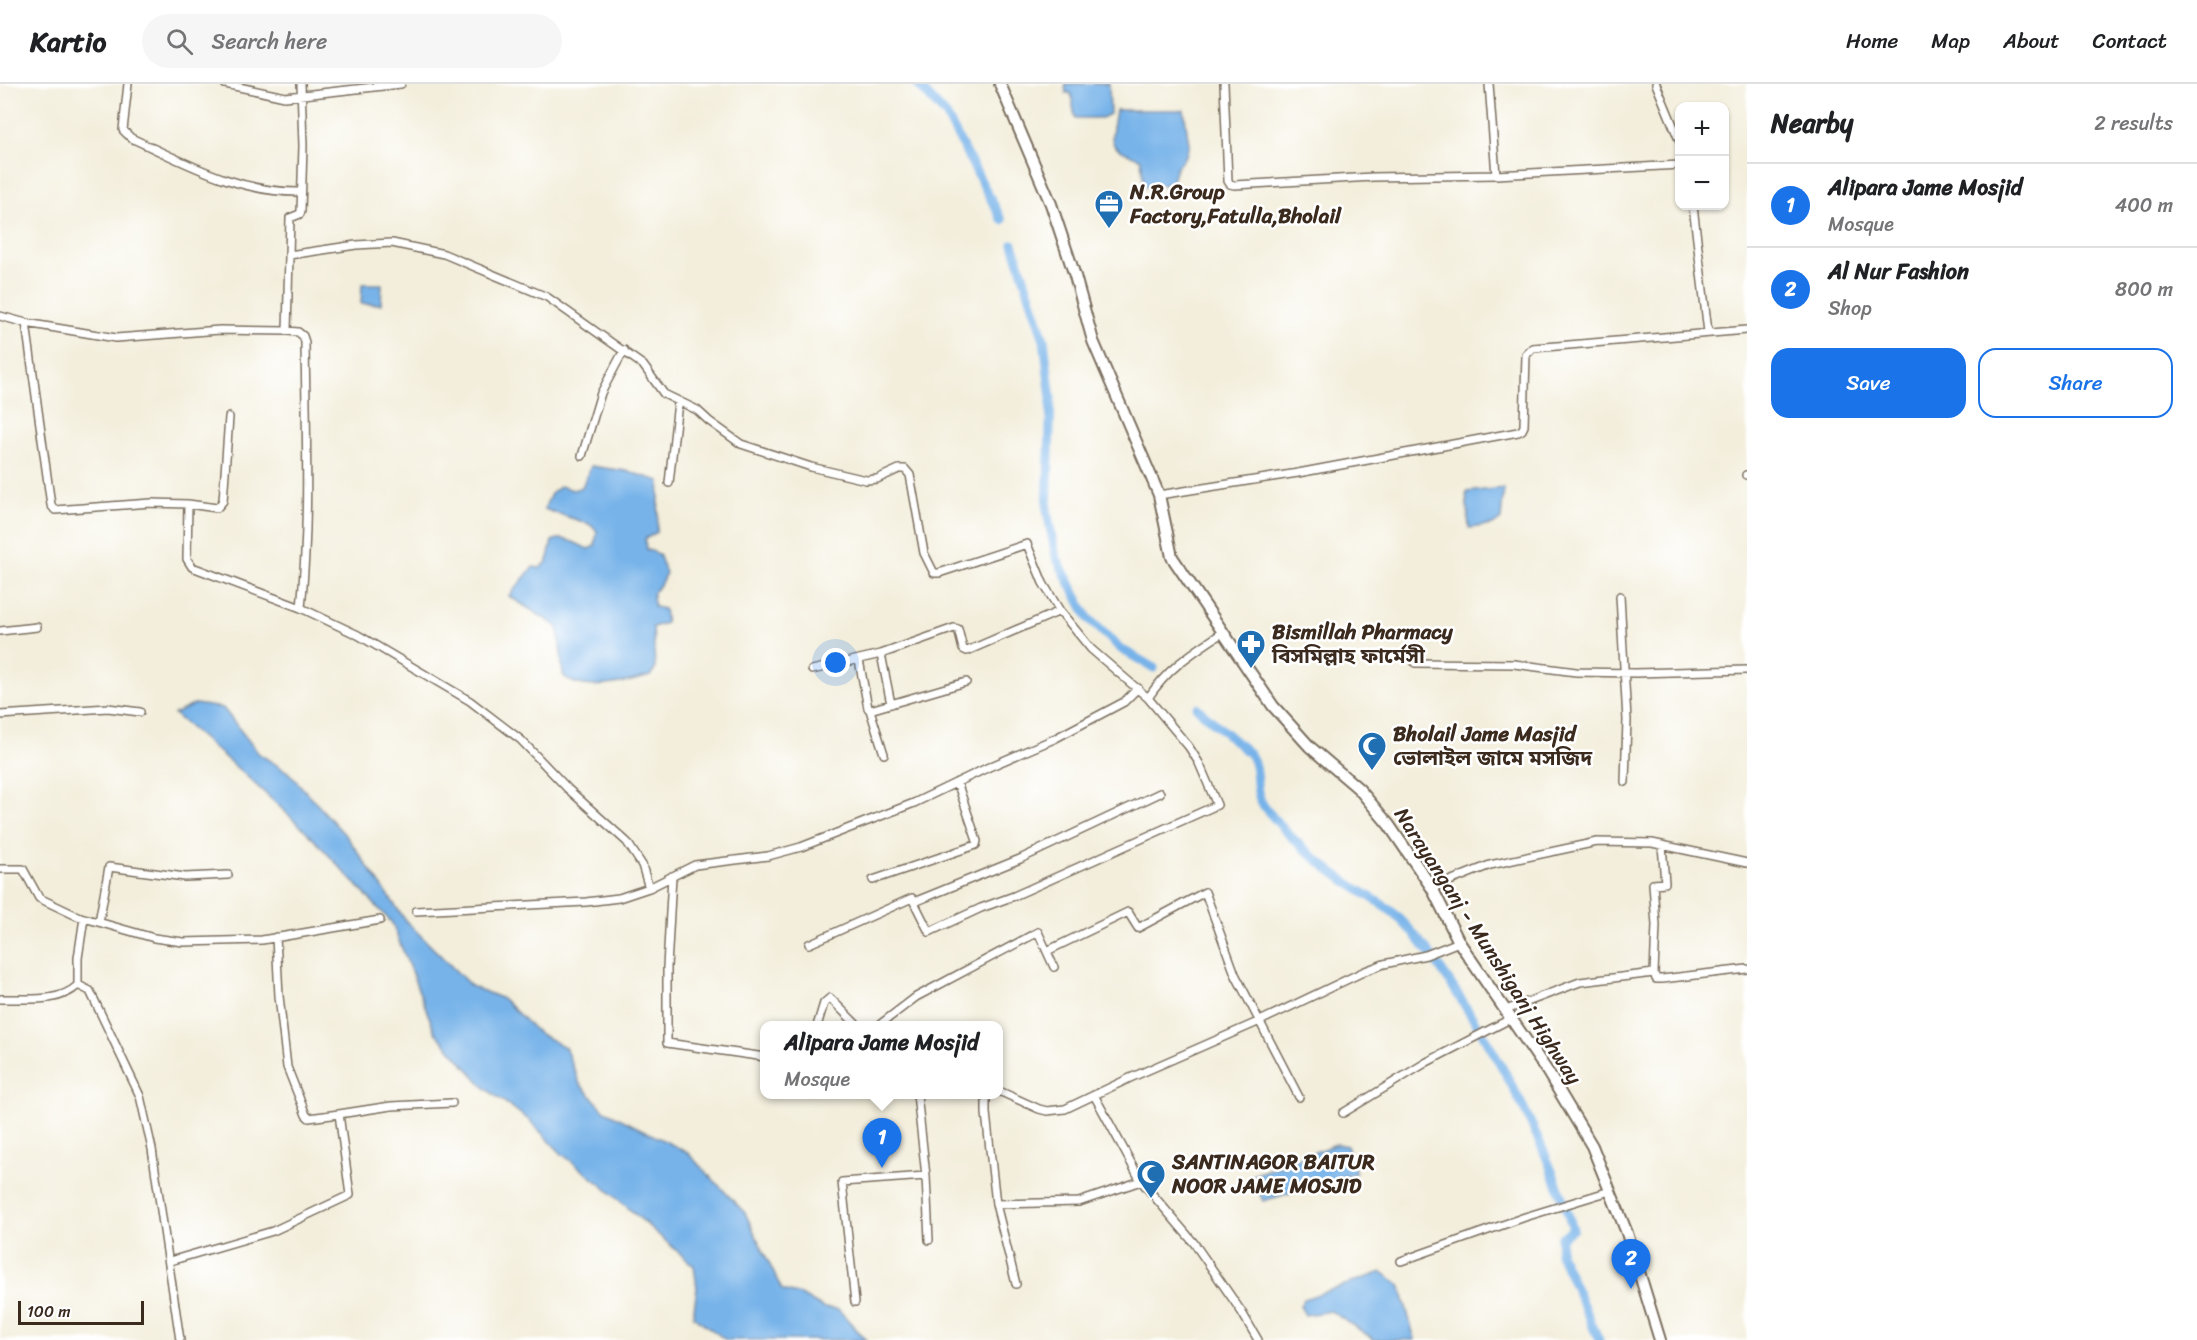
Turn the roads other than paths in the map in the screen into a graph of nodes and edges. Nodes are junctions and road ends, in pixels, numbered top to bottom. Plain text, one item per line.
1 (129, 84) edge
2 (225, 84) edge
3 (301, 84) edge
4 (401, 84) edge
5 (1000, 84) edge
6 (1224, 84) edge
7 (1489, 84) edge
8 (1497, 84) edge
9 (1656, 84) edge
10 (301, 96) junction
11 (1675, 130) edge
12 (1675, 165) edge
13 (1496, 175) junction
14 (301, 192) junction
15 (1693, 210) edge
16 (289, 255) junction
17 (0, 316) edge
18 (26, 323) junction
19 (1747, 330) edge
20 (286, 331) junction
21 (1708, 332) junction
22 (624, 350) junction
23 (678, 402) junction
24 (229, 417) dead end
25 (582, 456) dead end
26 (669, 483) dead end
27 (1159, 495) junction
28 (188, 504) junction
29 (1620, 596) dead end
30 (301, 608) junction
31 (1060, 611) junction
32 (37, 627) dead end
33 (0, 631) edge
34 (1222, 633) junction
35 (881, 654) junction
36 (859, 660) junction
37 (1415, 663) dead end
38 (812, 670) dead end
39 (1747, 670) edge
40 (1626, 673) junction
41 (966, 682) dead end
42 (1138, 688) junction
43 (1148, 698) junction
44 (891, 704) junction
45 (870, 710) junction
46 (140, 712) dead end
47 (0, 715) edge
48 (884, 754) dead end
49 (957, 782) junction
50 (1625, 782) dead end
51 (1160, 793) dead end
52 (1662, 845) junction
53 (1747, 863) edge
54 (0, 869) edge
55 (228, 875) dead end
56 (672, 876) junction
57 (873, 880) dead end
58 (649, 888) junction
59 (1432, 888) junction
60 (914, 902) junction
61 (416, 911) dead end
62 (84, 918) junction
63 (380, 920) dead end
64 (99, 922) junction
65 (276, 937) junction
66 (1460, 942) junction
67 (809, 944) dead end
68 (1047, 951) junction
69 (1054, 967) dead end
70 (1747, 969) edge
71 (1654, 973) junction
72 (78, 985) junction
73 (0, 999) edge
74 (1509, 1014) junction
75 (819, 1021) edge
76 (853, 1021) edge
77 (885, 1021) edge
78 (1260, 1021) junction
79 (760, 1056) edge
80 (1003, 1093) edge
81 (1094, 1095) junction
82 (1299, 1097) dead end
83 (917, 1099) edge
84 (986, 1099) edge
85 (452, 1103) dead end
86 (1343, 1113) dead end
87 (339, 1114) junction
88 (926, 1176) junction
89 (1141, 1181) junction
90 (1610, 1191) junction
91 (996, 1204) junction
92 (929, 1240) dead end
93 (170, 1261) junction
94 (1401, 1262) dead end
95 (1016, 1284) dead end
96 (855, 1302) dead end
97 (180, 1340) edge
98 (1258, 1340) edge
99 (1660, 1340) edge

1 - 14 street
2 - 10 street
3 - 10 street
4 - 10 street
5 - 27 main road, Narayanganj - Munshiganj Highway
6 - 13 street
7 - 8 street
7 - 13 street
9 - 11 street
10 - 14 street
12 - 13 street
14 - 16 street
15 - 21 street
16 - 20 street
16 - 22 street
17 - 18 street
18 - 20 street
18 - 28 street
19 - 21 street
20 - 30 street
21 - 27 street
22 - 23 street
22 - 25 street
23 - 26 street
23 - 31 street
24 - 28 street
27 - 34 main road, Narayanganj - Munshiganj Highway
28 - 30 street
29 - 40 street
30 - 58 street
31 - 35 street
31 - 42 street
32 - 33 street
34 - 43 street
34 - 59 main road, Narayanganj - Munshiganj Highway
35 - 36 street
35 - 44 street
36 - 38 street
36 - 45 street
37 - 40 street
39 - 40 street
40 - 50 street
41 - 44 street
42 - 43 street
42 - 49 street
43 - 60 street
44 - 45 street
45 - 48 street
46 - 47 street
49 - 56 street
49 - 57 street
51 - 60 street
52 - 53 street
52 - 59 street
52 - 71 street
54 - 62 street
55 - 64 street
56 - 58 street
56 - 79 street
58 - 61 street
59 - 66 main road, Narayanganj - Munshiganj Highway
60 - 67 street
62 - 64 street
62 - 72 street
63 - 65 street
64 - 65 street
65 - 87 street
66 - 74 main road, Narayanganj - Munshiganj Highway
66 - 78 street
68 - 69 street
68 - 77 street
68 - 78 street
70 - 71 street
71 - 74 street
72 - 73 street
72 - 93 street
74 - 86 street
74 - 90 main road, Narayanganj - Munshiganj Highway
75 - 76 street
78 - 81 street
78 - 82 street
80 - 81 street
81 - 89 street
83 - 88 street
84 - 91 street
85 - 87 street
87 - 93 street
88 - 92 street
88 - 96 street
89 - 91 street
89 - 98 street
90 - 94 street
90 - 99 main road, Narayanganj - Munshiganj Highway
91 - 95 street
93 - 97 street

